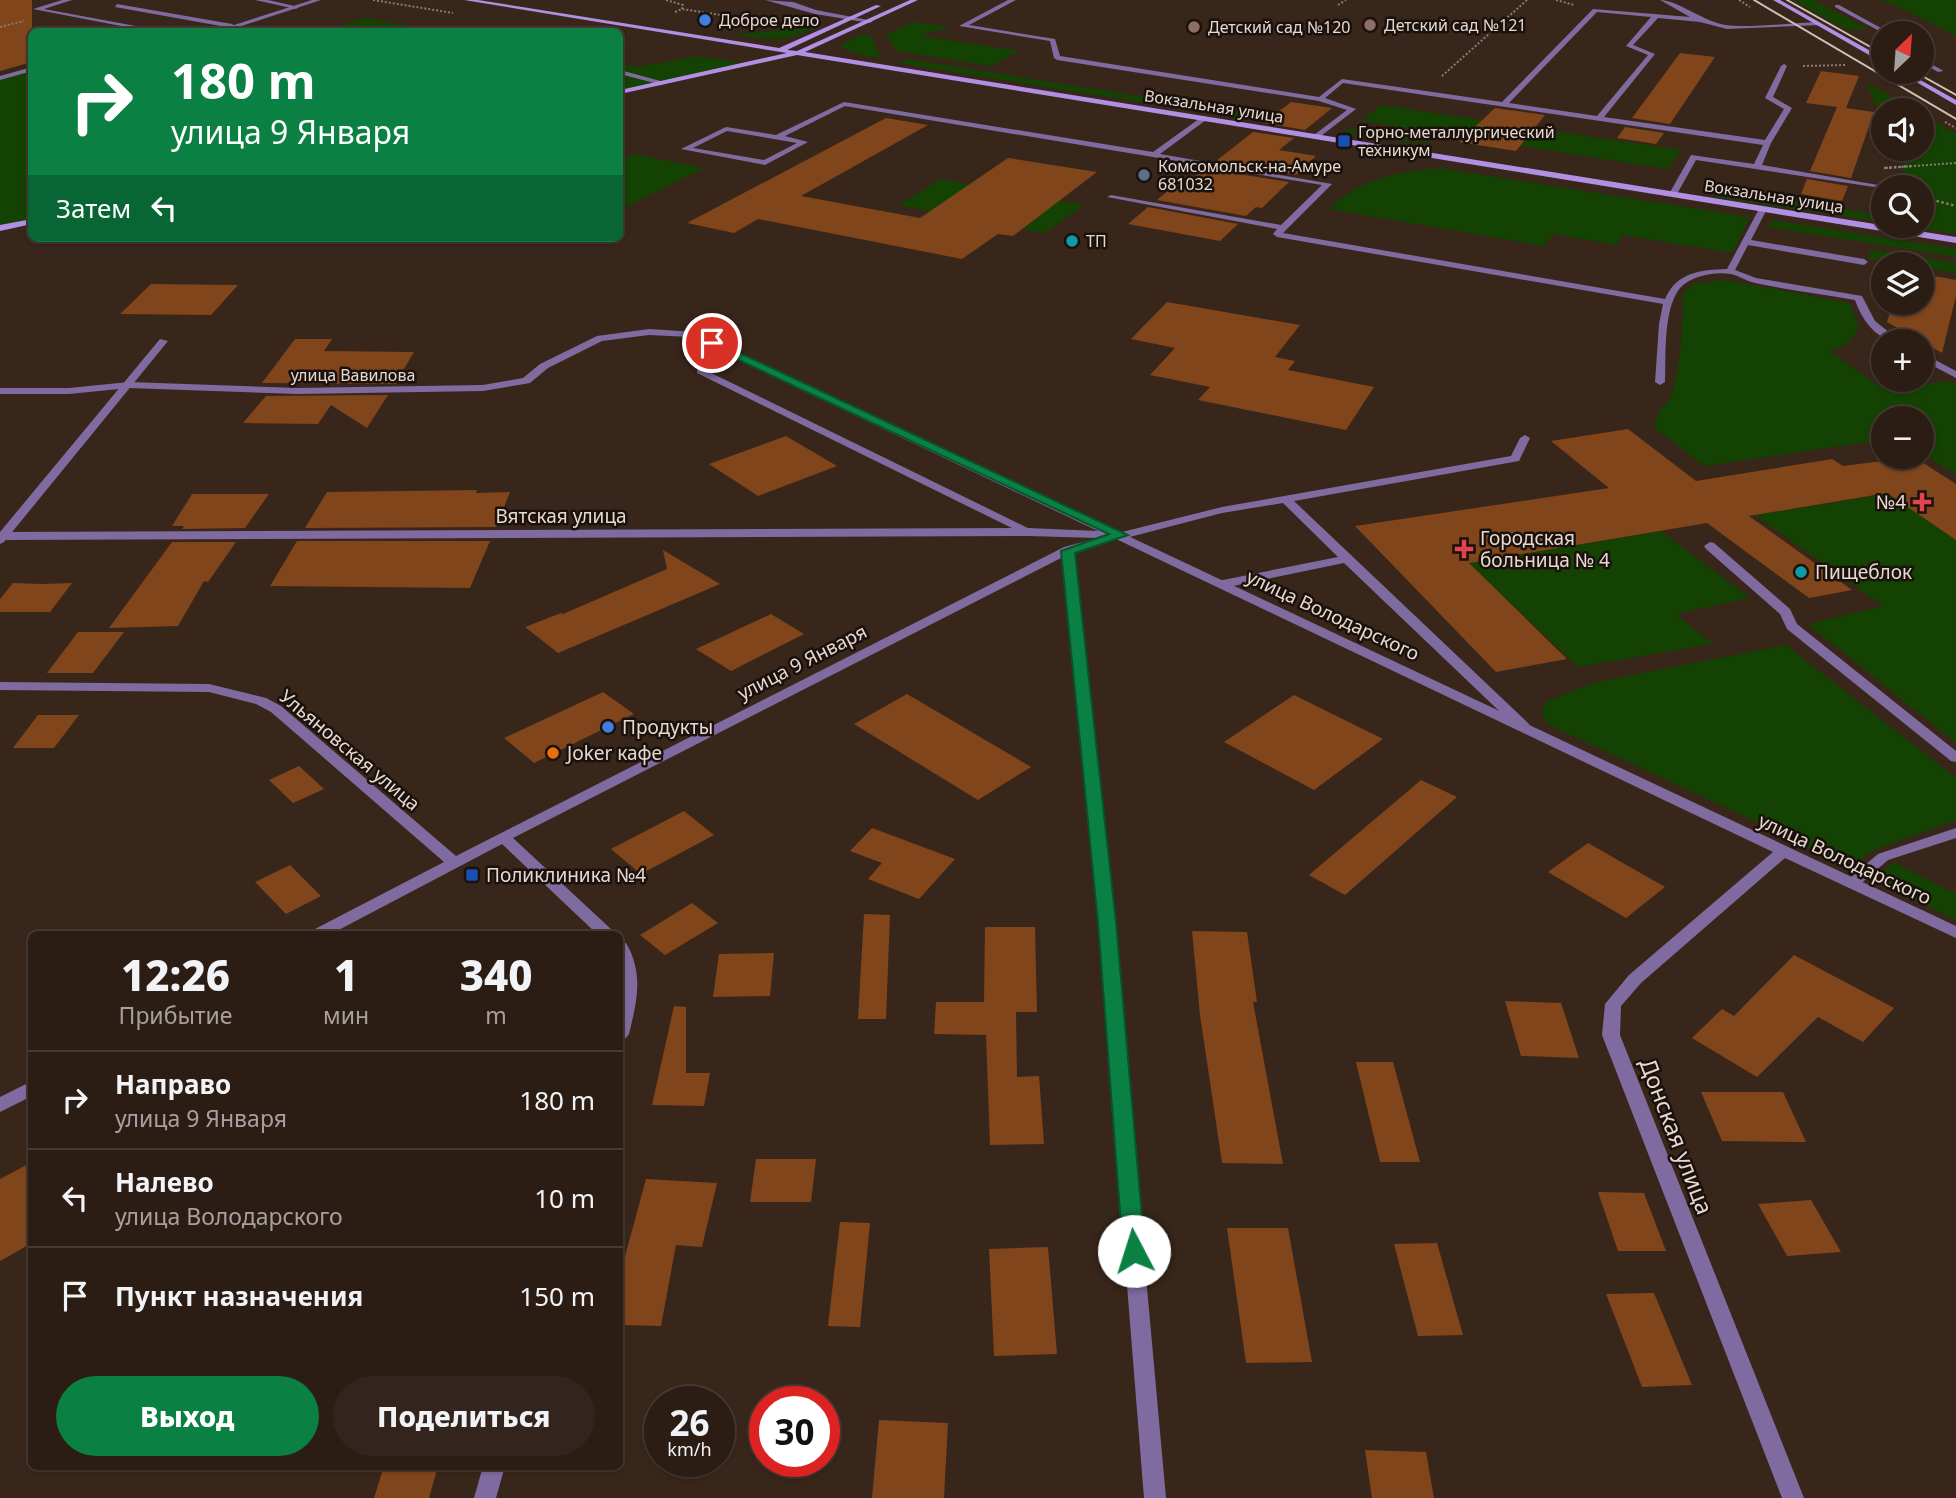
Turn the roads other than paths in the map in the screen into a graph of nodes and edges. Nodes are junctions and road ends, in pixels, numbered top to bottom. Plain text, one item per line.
1 (69, 0) edge
2 (258, 0) edge
3 (318, 0) edge
4 (467, 0) edge
5 (768, 0) edge
6 (915, 0) edge
7 (1013, 0) edge
8 (1663, 0) edge
9 (1776, 0) edge
10 (784, 1) edge
11 (882, 5) dead end
12 (117, 6) dead end
13 (1837, 6) dead end
14 (296, 7) junction
15 (852, 18) junction
16 (1655, 18) junction
17 (870, 20) junction
18 (1700, 20) junction
19 (1818, 24) junction
20 (1871, 24) edge
21 (232, 26) junction
22 (143, 28) edge
23 (226, 28) edge
24 (779, 50) junction
25 (799, 53) junction
26 (1871, 54) edge
27 (748, 64) junction
28 (1784, 66) road end
29 (1934, 68) edge
30 (28, 70) edge
31 (1940, 71) dead end
32 (623, 73) edge
33 (0, 78) edge
34 (662, 83) junction
35 (1923, 84) edge
36 (623, 91) edge
37 (1320, 99) junction
38 (1956, 103) edge
39 (1504, 104) junction
40 (1203, 118) junction
41 (1599, 118) junction
42 (777, 137) junction
43 (1317, 137) junction
44 (1767, 143) junction
45 (1154, 155) junction
46 (1757, 167) junction
47 (1871, 185) edge
48 (1673, 194) junction
49 (1111, 197) dead end
50 (1763, 209) junction
51 (28, 222) edge
52 (0, 228) edge
53 (1284, 228) junction
54 (1956, 240) edge
55 (1746, 242) junction
56 (1864, 262) dead end
57 (1730, 271) junction
58 (1665, 302) junction
59 (1875, 329) edge
60 (692, 334) joint
61 (163, 341) dead end
62 (1934, 363) edge
63 (701, 371) dead end
64 (1956, 375) edge
65 (1660, 382) dead end
66 (129, 385) junction
67 (0, 391) edge
68 (1525, 438) dead end
69 (1286, 499) junction
70 (1028, 532) junction
71 (1122, 535) junction
72 (1, 537) edge
73 (1710, 547) dead end
74 (1068, 551) junction
75 (1347, 559) junction
76 (1223, 584) junction
77 (0, 686) edge
78 (1523, 726) junction
79 (1956, 758) edge
80 (1956, 833) edge
81 (503, 837) junction
82 (1784, 851) junction
83 (454, 862) junction
84 (1852, 883) junction
85 (325, 931) edge
86 (603, 931) edge
87 (1956, 933) edge
88 (623, 952) edge
89 (623, 1023) edge
90 (28, 1090) edge
91 (0, 1105) edge
92 (493, 1470) edge
93 (485, 1498) edge
94 (1155, 1498) edge
95 (1793, 1498) edge

1 - 22 street
2 - 14 street
3 - 14 street
4 - 24 main road, Вокзальная улица
5 - 10 street
6 - 17 main road
7 - 37 street
8 - 18 street
9 - 19 main road
10 - 15 street
11 - 15 main road
12 - 21 street
13 - 20 street
14 - 21 street
15 - 17 street
15 - 24 main road
16 - 18 street
16 - 39 street
16 - 41 street
17 - 25 main road
18 - 19 street
19 - 26 main road
21 - 23 street
24 - 25 main road, Вокзальная улица
24 - 27 main road
25 - 27 main road
25 - 40 main road, Вокзальная улица
27 - 34 main road
28 - 44 street
29 - 31 street
30 - 33 street
32 - 34 street
34 - 36 main road
35 - 38 main road
37 - 39 street
37 - 43 street
39 - 41 street
40 - 43 main road, Вокзальная улица
40 - 45 street
41 - 44 street
42 - 42 street
42 - 45 street
43 - 48 main road, Вокзальная улица
44 - 46 street
45 - 53 street
46 - 47 street
46 - 48 street
48 - 50 main road, Вокзальная улица
49 - 53 street
50 - 54 main road, Вокзальная улица
50 - 55 street
51 - 52 main road
53 - 58 street
55 - 56 street
55 - 57 street
57 - 58 street
57 - 59 street
58 - 65 street
60 - 66 street, улица Вавилова
60 - 71 street, улица Володарского
61 - 66 street
62 - 64 street
63 - 70 street
66 - 67 street, улица Вавилова
66 - 72 street
68 - 69 street
69 - 71 street
69 - 75 street
70 - 71 street, Вятская улица
70 - 72 street, Вятская улица
71 - 74 street, улица 9 Января
71 - 76 street, улица Володарского
73 - 79 street
74 - 81 street, улица 9 Января
74 - 94 street
75 - 76 street
75 - 78 street
76 - 78 street, улица Володарского
77 - 83 street, Ульяновская улица
78 - 82 street, улица Володарского
80 - 84 street
81 - 83 street, улица 9 Января
81 - 86 street
82 - 84 street, улица Володарского
82 - 95 street, Донская улица
83 - 85 street, улица 9 Января
84 - 87 street, улица Володарского
88 - 89 street
90 - 91 street
92 - 93 street

